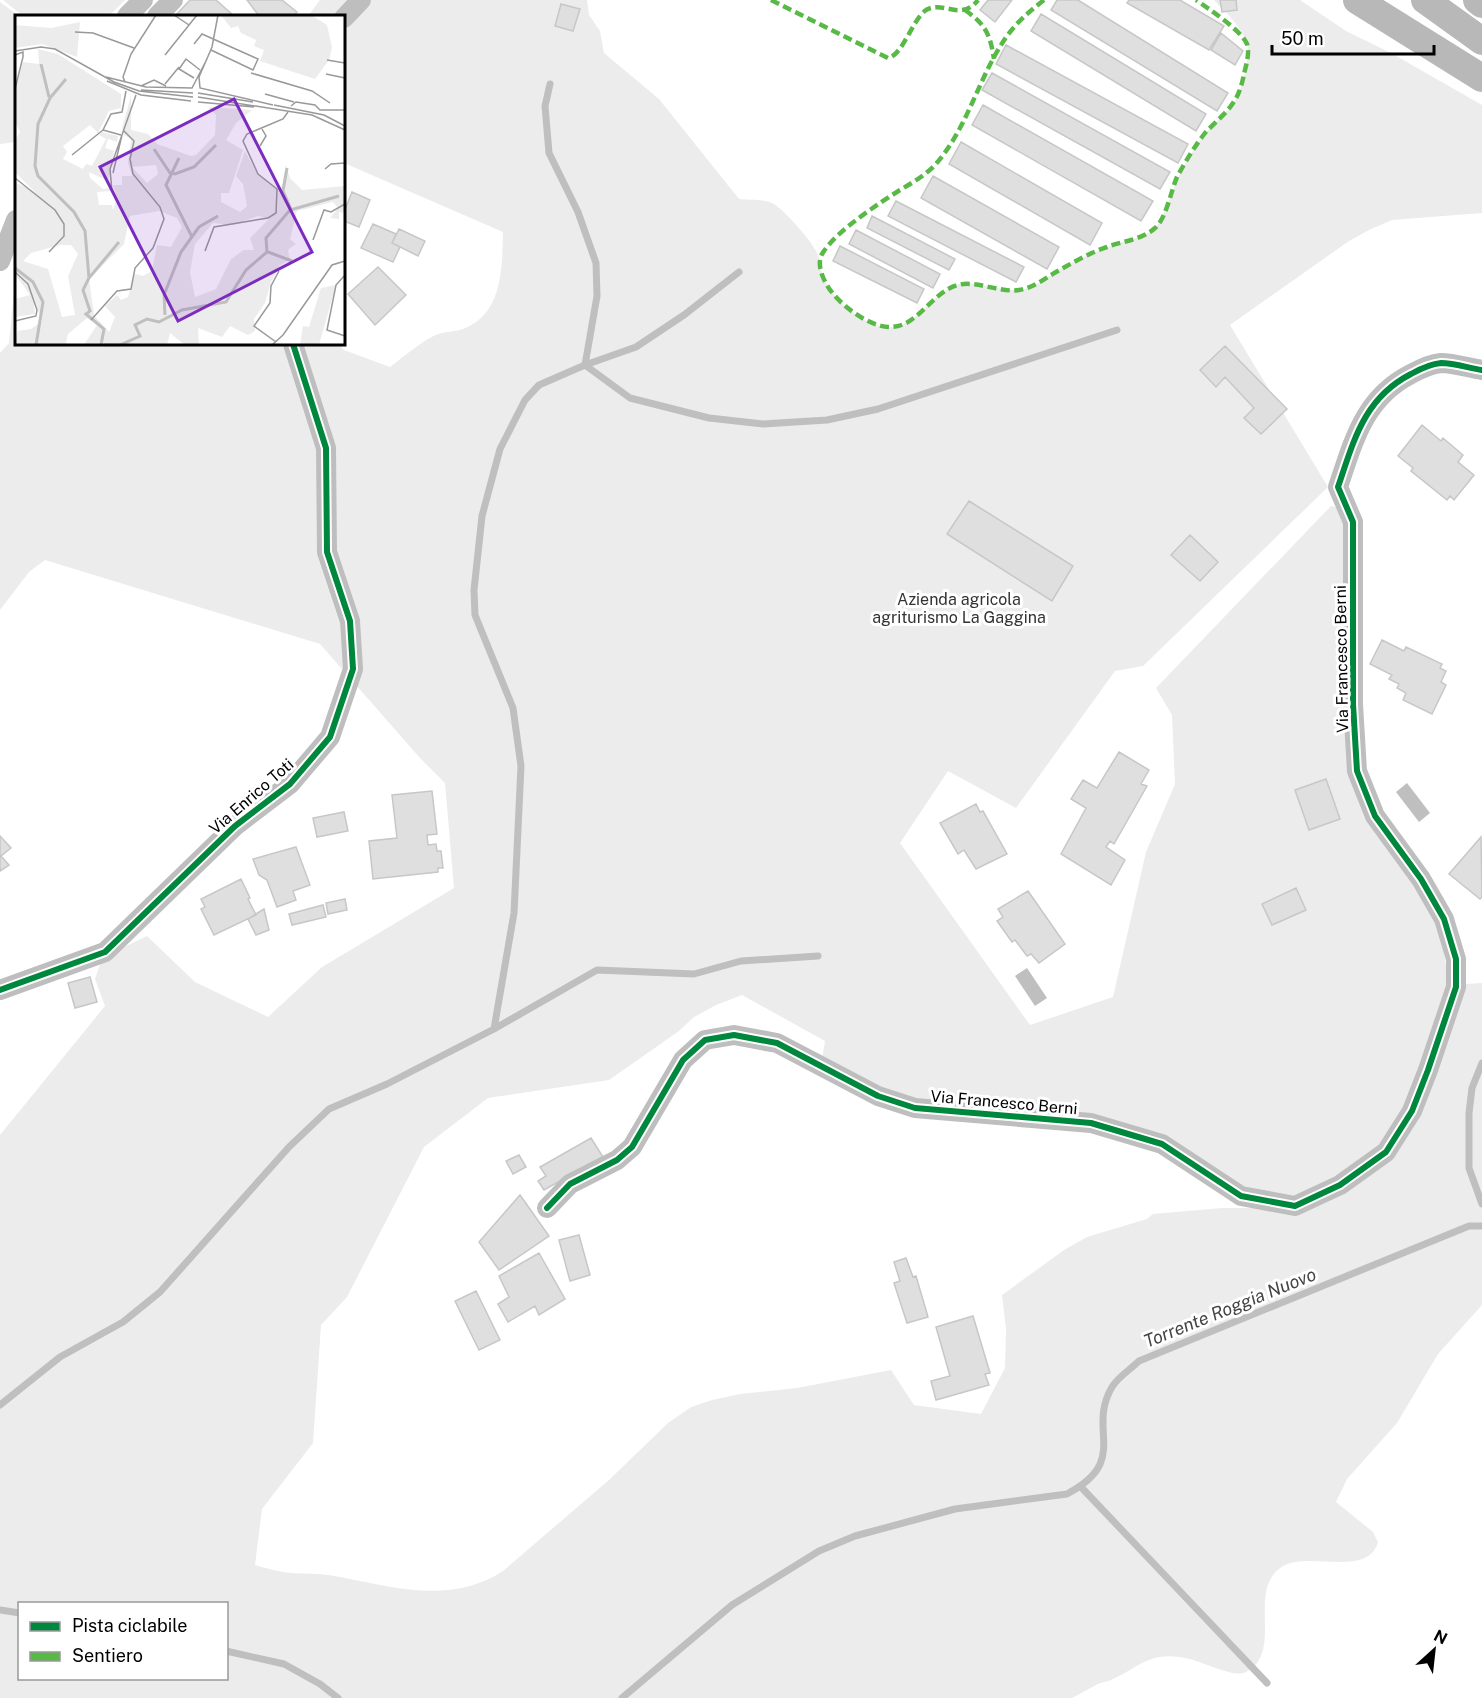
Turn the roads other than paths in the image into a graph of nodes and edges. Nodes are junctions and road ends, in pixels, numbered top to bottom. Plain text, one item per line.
1 (143, 0) edge
2 (173, 0) edge
3 (361, 0) edge
4 (1357, 0) edge
5 (1425, 0) edge
6 (1477, 0) edge
7 (1482, 3) edge
8 (128, 15) edge
9 (158, 15) edge
10 (345, 17) edge
11 (1482, 41) edge
12 (1482, 78) edge
13 (15, 223) edge
14 (0, 261) edge
15 (293, 345) edge
16 (1482, 370) edge
17 (0, 990) edge
18 (547, 1208) dead end

1 - 8 street
2 - 9 street
3 - 10 street
4 - 12 street
5 - 11 street
6 - 7 street
13 - 14 street
15 - 17 street, Via Enrico Toti
16 - 18 street, Via Francesco Berni

